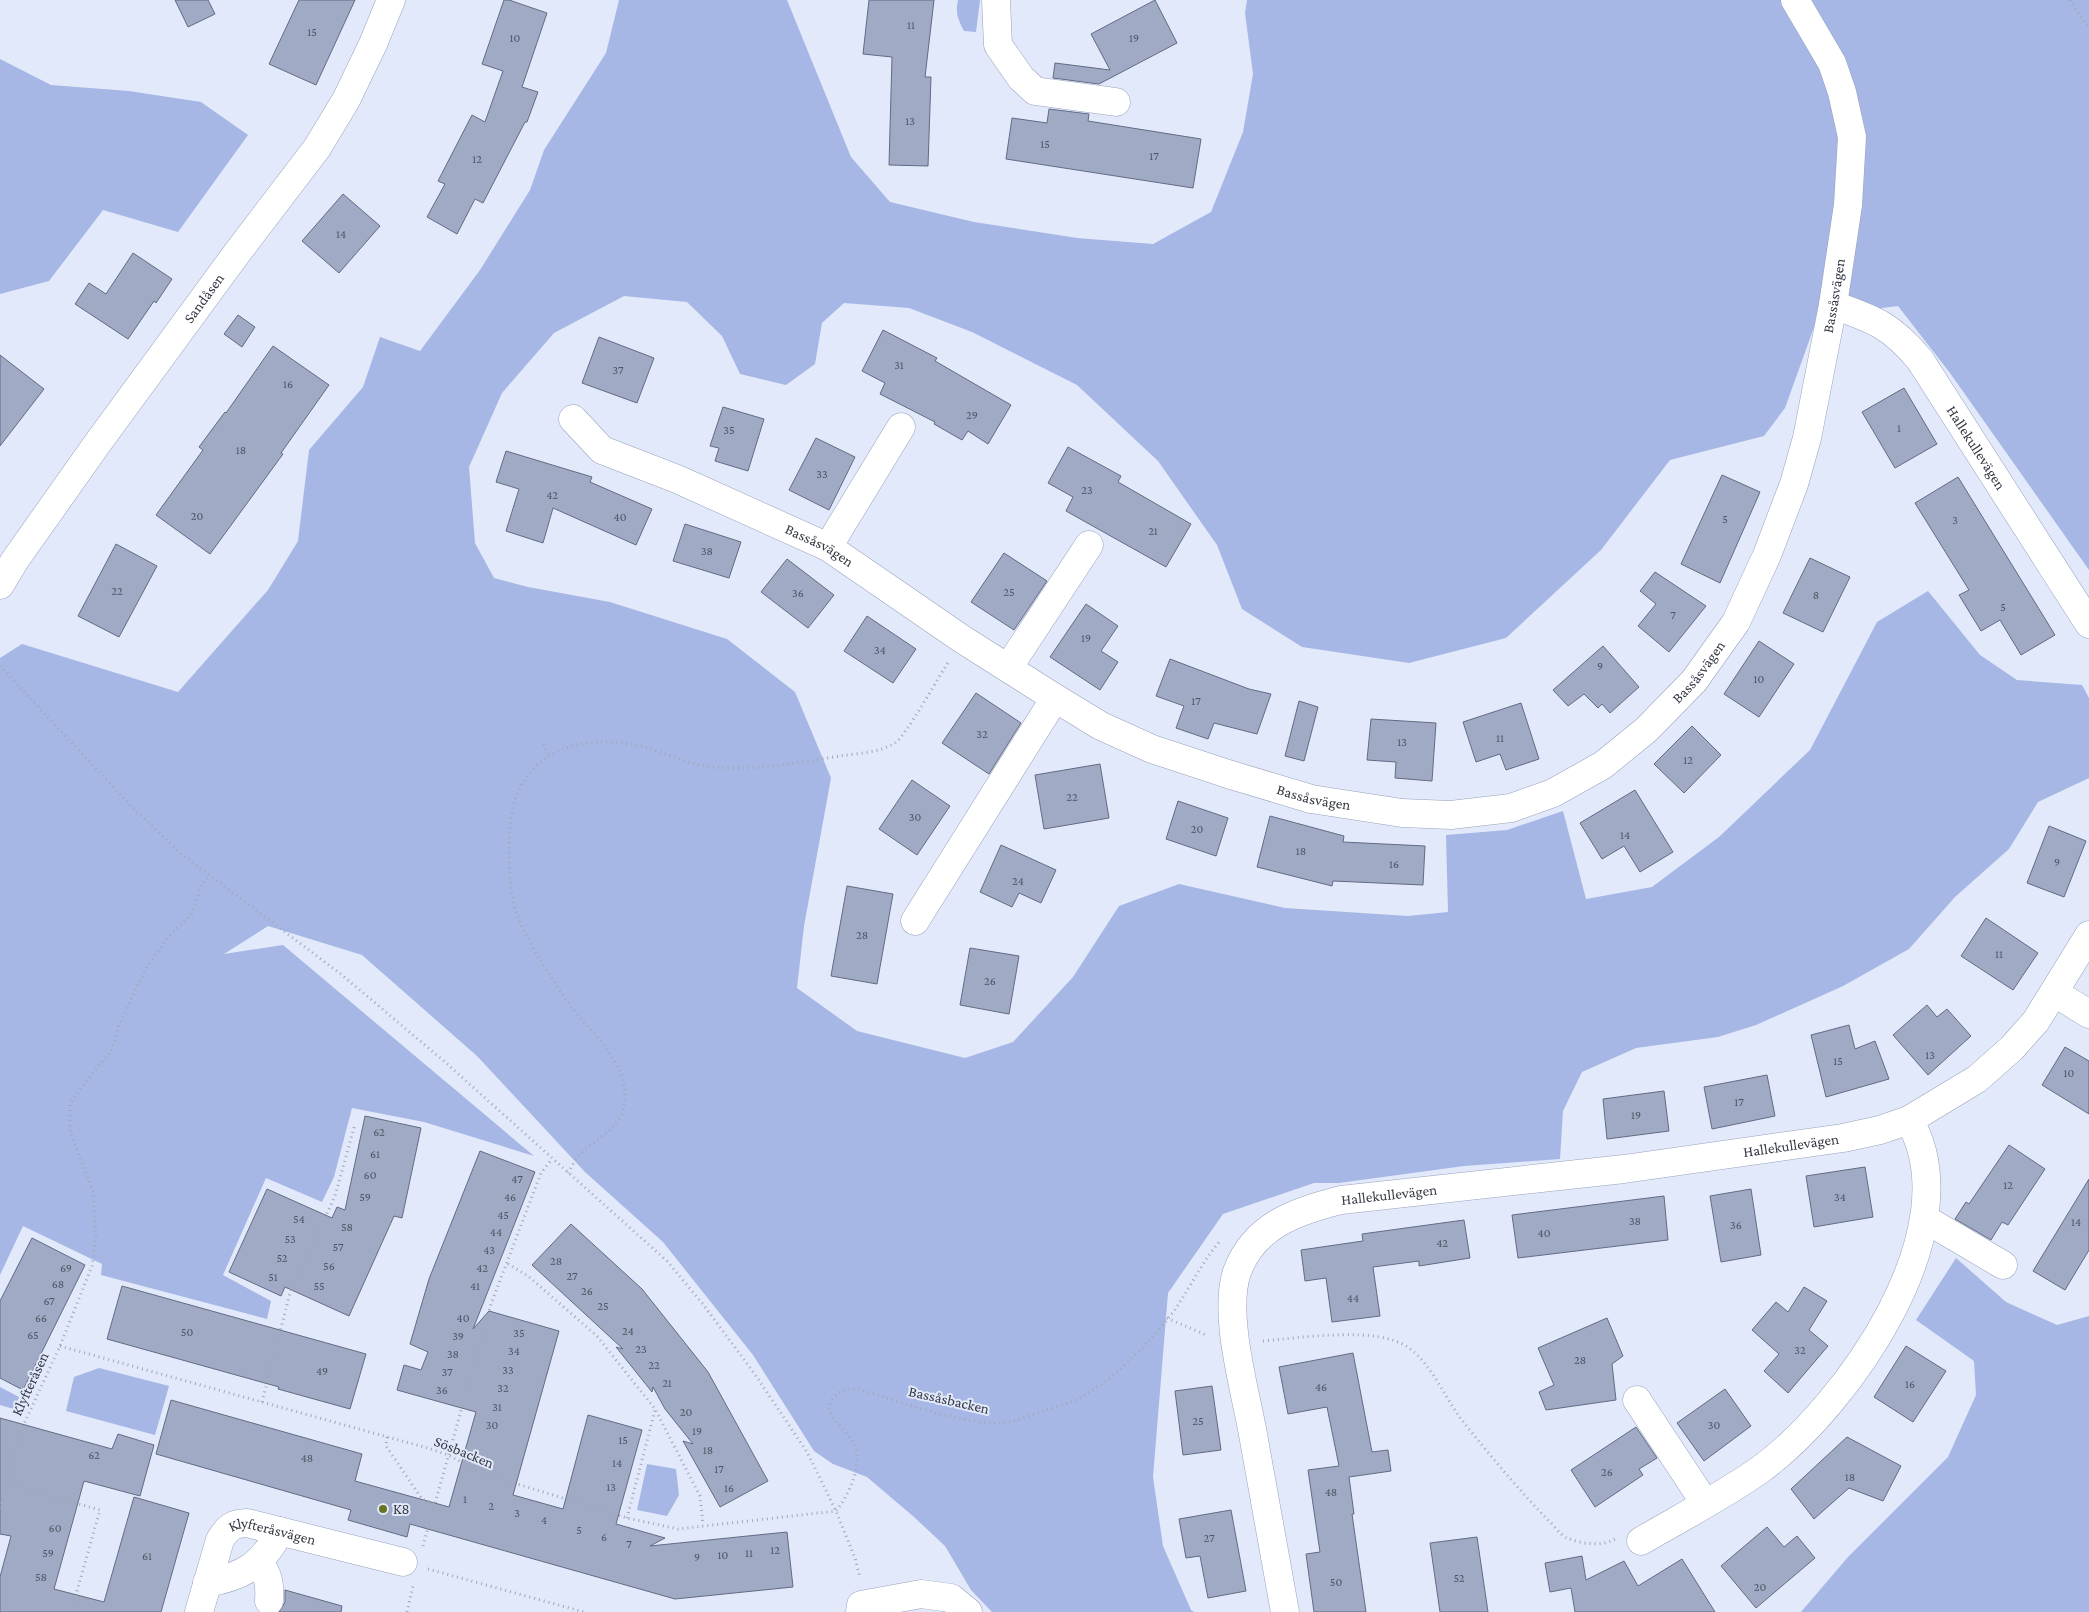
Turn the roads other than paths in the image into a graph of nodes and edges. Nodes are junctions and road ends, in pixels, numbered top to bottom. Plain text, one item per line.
1 (391, 0) edge
2 (996, 0) edge
3 (1796, 0) edge
4 (1116, 102) dead end
5 (1833, 304) junction
6 (574, 419) dead end
7 (900, 427) dead end
8 (1089, 545) dead end
9 (828, 548) junction
10 (0, 585) edge
11 (2089, 624) edge
12 (1008, 668) junction
13 (1054, 698) junction
14 (915, 920) dead end
15 (2089, 934) edge
16 (2055, 993) junction
17 (2089, 1014) edge
18 (1909, 1120) junction
19 (1925, 1219) junction
20 (2002, 1265) dead end
21 (1637, 1400) dead end
22 (1705, 1503) junction
23 (280, 1531) junction
24 (1629, 1540) road end
25 (259, 1562) junction
26 (410, 1564) road end
27 (208, 1583) junction
28 (269, 1601) dead end
29 (860, 1609) edge
30 (199, 1612) edge
31 (968, 1612) edge
32 (1285, 1612) edge

1 - 10 street, Sandåsen
2 - 4 street
3 - 5 street, Bassåsvägen
5 - 11 street, Hallekullevägen
5 - 13 street, Bassåsvägen
6 - 9 street, Bassåsvägen
7 - 9 street
8 - 12 street
9 - 12 street, Bassåsvägen
12 - 13 street, Bassåsvägen
13 - 14 street
15 - 16 street, Hallekullevägen
16 - 17 street
16 - 18 street, Hallekullevägen
18 - 19 street
18 - 32 street, Hallekullevägen
19 - 20 street
19 - 22 street
21 - 22 street
22 - 24 street
23 - 25 street
23 - 26 street, Klyfteråsvägen
23 - 27 street, Klyfteråsvägen
25 - 27 street
25 - 28 street
27 - 30 street, Klyfteråsvägen
29 - 31 street

